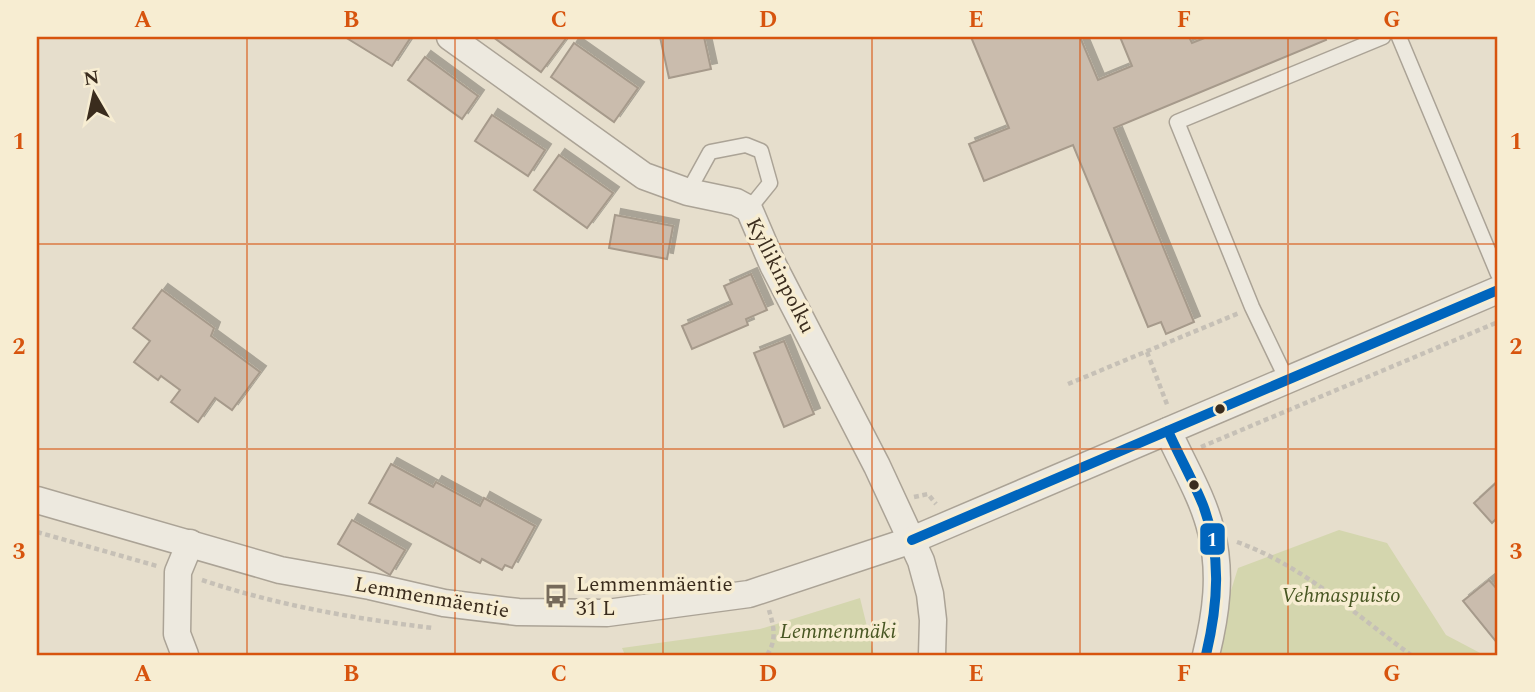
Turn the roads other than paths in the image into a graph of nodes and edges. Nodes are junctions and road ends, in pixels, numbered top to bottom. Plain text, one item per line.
1 (450, 37) edge
2 (1383, 37) edge
3 (1399, 37) edge
4 (688, 192) junction
5 (749, 209) junction
6 (1498, 274) edge
7 (1498, 290) edge
8 (1287, 380) junction
9 (1168, 420) junction
10 (37, 500) edge
11 (912, 540) junction
12 (190, 543) junction
13 (186, 655) edge
14 (932, 655) edge
15 (1206, 655) edge

1 - 4 street, Kyllikinpolku
2 - 8 lane
3 - 6 lane
4 - 5 street, Kyllikinpolku
4 - 5 lane
5 - 11 street, Kyllikinpolku
7 - 8 street, Lemmenmäentie
8 - 9 street, Lemmenmäentie
9 - 11 street, Lemmenmäentie
9 - 15 street
10 - 12 street, Lemmenmäentie
11 - 12 street, Lemmenmäentie
11 - 14 street, Kyllikinpolku
12 - 13 street

